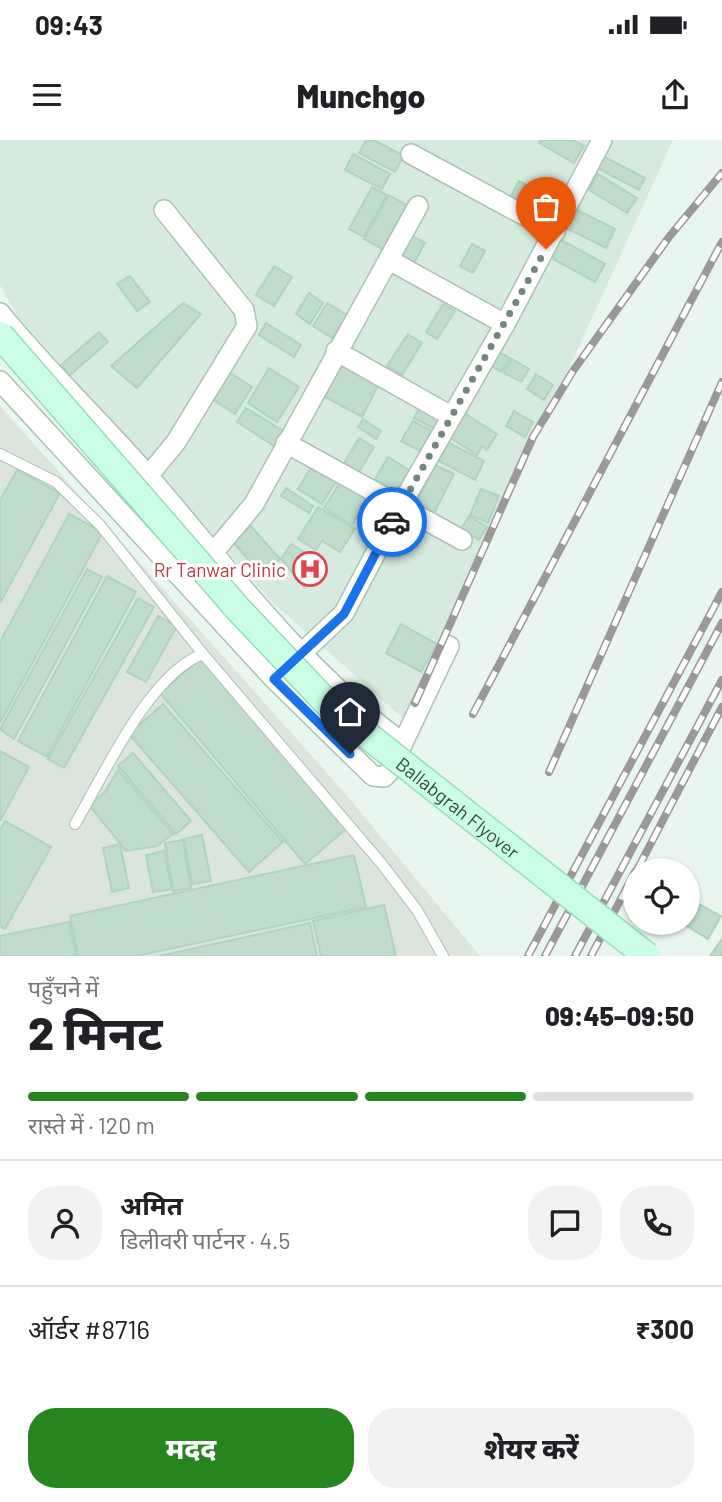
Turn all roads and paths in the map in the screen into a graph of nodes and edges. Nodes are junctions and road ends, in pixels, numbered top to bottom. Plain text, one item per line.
1 (602, 140) edge
2 (411, 154) dead end
3 (418, 206) dead end
4 (164, 210) dead end
5 (555, 232) junction
6 (388, 260) junction
7 (0, 313) edge
8 (505, 324) junction
9 (0, 335) edge
10 (336, 351) junction
11 (0, 381) edge
12 (451, 416) junction
13 (286, 443) junction
14 (0, 454) edge
15 (148, 475) junction
16 (401, 505) junction
17 (462, 540) dead end
18 (213, 553) junction
19 (449, 646) dead end
20 (203, 654) junction
21 (303, 654) junction
22 (274, 679) junction
23 (403, 743) junction
24 (75, 824) dead end
25 (443, 956) edge
26 (647, 956) edge

1 - 5 street
2 - 5 street
3 - 6 street
4 - 15 street
5 - 8 street
6 - 8 street
6 - 10 street
7 - 15 street
8 - 12 street
9 - 26 main road, Ballabgrah Flyover, bridge
10 - 12 street
10 - 13 street
11 - 22 street
12 - 16 street
13 - 16 street
13 - 18 street
14 - 20 lane
15 - 18 street
16 - 17 street
16 - 21 street
18 - 21 street
19 - 23 street
20 - 24 lane
20 - 25 lane
21 - 22 street
21 - 23 street
22 - 23 street

